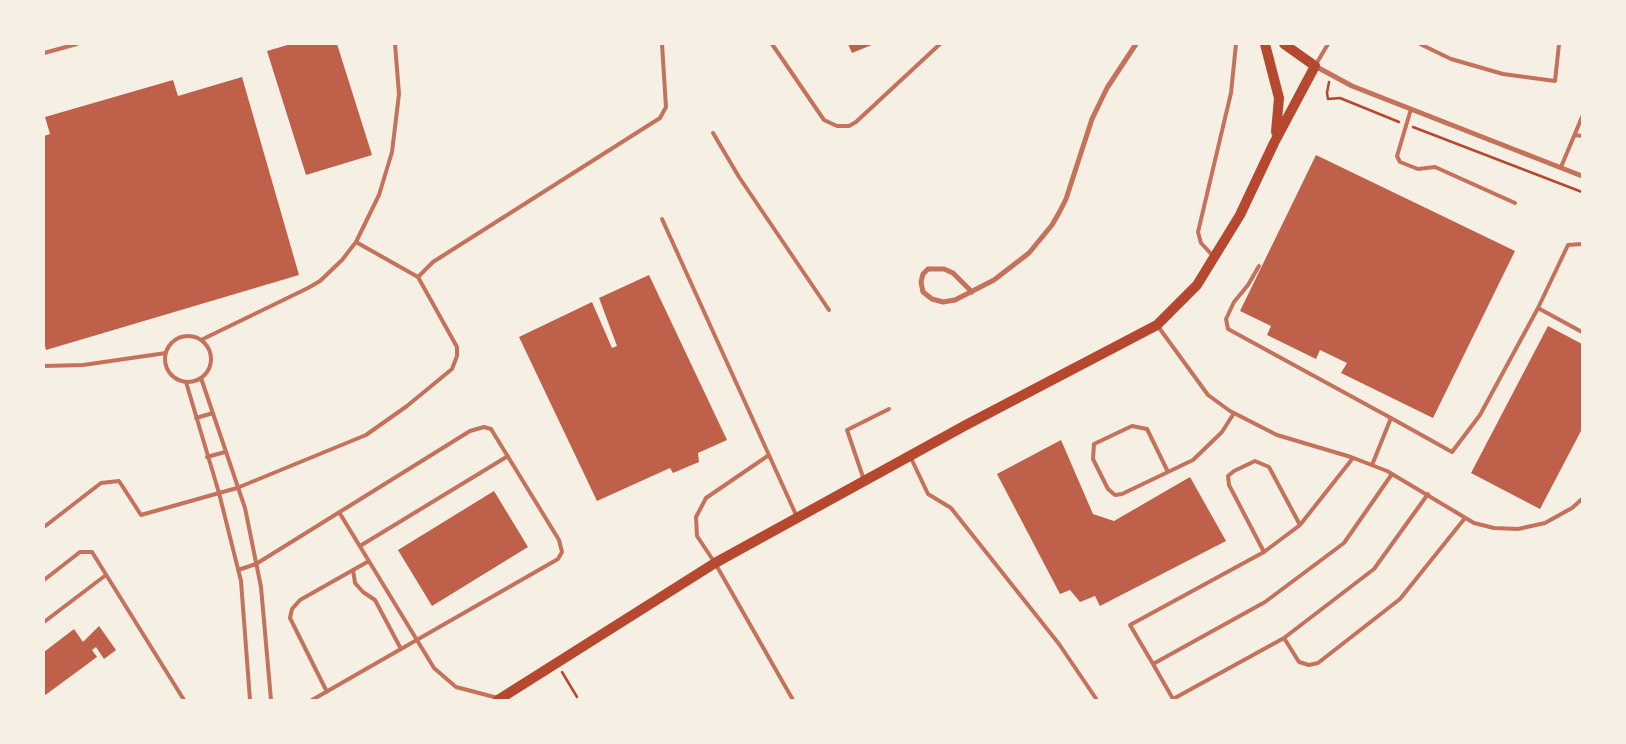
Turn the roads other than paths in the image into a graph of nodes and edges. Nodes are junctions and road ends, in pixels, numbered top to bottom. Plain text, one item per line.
1 (77, 44) edge
2 (396, 44) edge
3 (662, 44) edge
4 (772, 44) edge
5 (940, 44) edge
6 (1136, 44) edge
7 (1236, 44) edge
8 (1265, 44) edge
9 (1284, 44) edge
10 (1328, 44) edge
11 (1420, 44) edge
12 (1559, 44) edge
13 (44, 54) edge
14 (1316, 66) junction
15 (1411, 109) junction
16 (1582, 117) edge
17 (713, 133) dead end
18 (1575, 135) junction
19 (1582, 136) edge
20 (1274, 143) junction
21 (1562, 167) junction
22 (1582, 176) edge
23 (1514, 203) dead end
24 (662, 219) dead end
25 (356, 242) junction
26 (1582, 244) edge
27 (1214, 257) junction
28 (1259, 266) dead end
29 (418, 277) junction
30 (972, 292) junction
31 (1538, 308) junction
32 (829, 310) dead end
33 (1157, 325) junction
34 (1582, 332) edge
35 (201, 340) junction
36 (166, 353) junction
37 (44, 366) edge
38 (201, 378) junction
39 (186, 382) junction
40 (889, 408) dead end
41 (213, 413) junction
42 (1234, 413) junction
43 (196, 418) junction
44 (1391, 418) junction
45 (225, 452) junction
46 (769, 455) junction
47 (910, 455) junction
48 (207, 456) junction
49 (508, 456) junction
50 (1353, 458) junction
51 (1372, 465) junction
52 (1168, 472) junction
53 (1392, 474) junction
54 (864, 480) junction
55 (237, 488) junction
56 (219, 493) junction
57 (1428, 494) junction
58 (1582, 499) edge
59 (339, 512) junction
60 (797, 517) junction
61 (1465, 518) junction
62 (1300, 525) junction
63 (44, 527) edge
64 (360, 546) junction
65 (1264, 552) junction
66 (369, 561) junction
67 (715, 563) junction
68 (256, 564) junction
69 (238, 570) junction
70 (353, 570) junction
71 (106, 575) junction
72 (44, 580) edge
73 (44, 622) edge
74 (1284, 638) junction
75 (417, 640) junction
76 (401, 649) junction
77 (1153, 664) junction
78 (327, 692) junction
79 (184, 700) edge
80 (250, 700) edge
81 (272, 700) edge
82 (312, 700) edge
83 (499, 700) edge
84 (793, 700) edge
85 (1097, 700) edge

1 - 13 lane
2 - 25 lane
3 - 29 lane
4 - 5 lane
6 - 30 street
7 - 27 lane
8 - 20 main road
9 - 14 main road
10 - 14 lane
11 - 12 lane
14 - 15 street
14 - 20 main road
15 - 21 street
15 - 23 lane
16 - 18 lane
17 - 32 lane
18 - 19 lane
18 - 21 lane
20 - 27 main road
21 - 22 street
24 - 46 lane
25 - 29 lane
25 - 35 lane
26 - 31 lane
27 - 33 main road
28 - 44 lane
29 - 55 lane
30 - 30 street
31 - 34 lane
31 - 44 lane
33 - 42 lane
33 - 47 main road
35 - 36 lane
35 - 38 lane
36 - 37 lane
36 - 39 lane
38 - 39 lane
38 - 41 lane
39 - 43 lane
40 - 54 lane
41 - 43 lane
41 - 45 lane
42 - 50 lane
42 - 52 lane
43 - 48 lane
44 - 51 lane
45 - 48 lane
45 - 55 lane
46 - 60 lane
46 - 67 lane
47 - 54 main road
47 - 85 lane
48 - 56 lane
49 - 59 lane
49 - 64 lane
49 - 75 lane
50 - 51 lane
50 - 62 lane
51 - 53 lane
52 - 52 lane
53 - 57 lane
53 - 77 lane
54 - 60 main road
55 - 56 lane
55 - 68 lane
56 - 63 lane
56 - 69 lane
57 - 61 lane
57 - 74 lane
58 - 61 lane
59 - 64 lane
59 - 68 lane
60 - 67 main road
61 - 74 lane
62 - 65 lane
62 - 65 lane
64 - 66 lane
65 - 77 lane
66 - 70 lane
66 - 75 lane
67 - 83 main road
67 - 84 lane
68 - 69 lane
68 - 81 lane
69 - 80 lane
70 - 76 lane
70 - 78 lane
71 - 72 lane
71 - 73 lane
71 - 79 lane
74 - 77 lane
75 - 76 lane
75 - 83 lane
76 - 78 lane
78 - 82 lane

